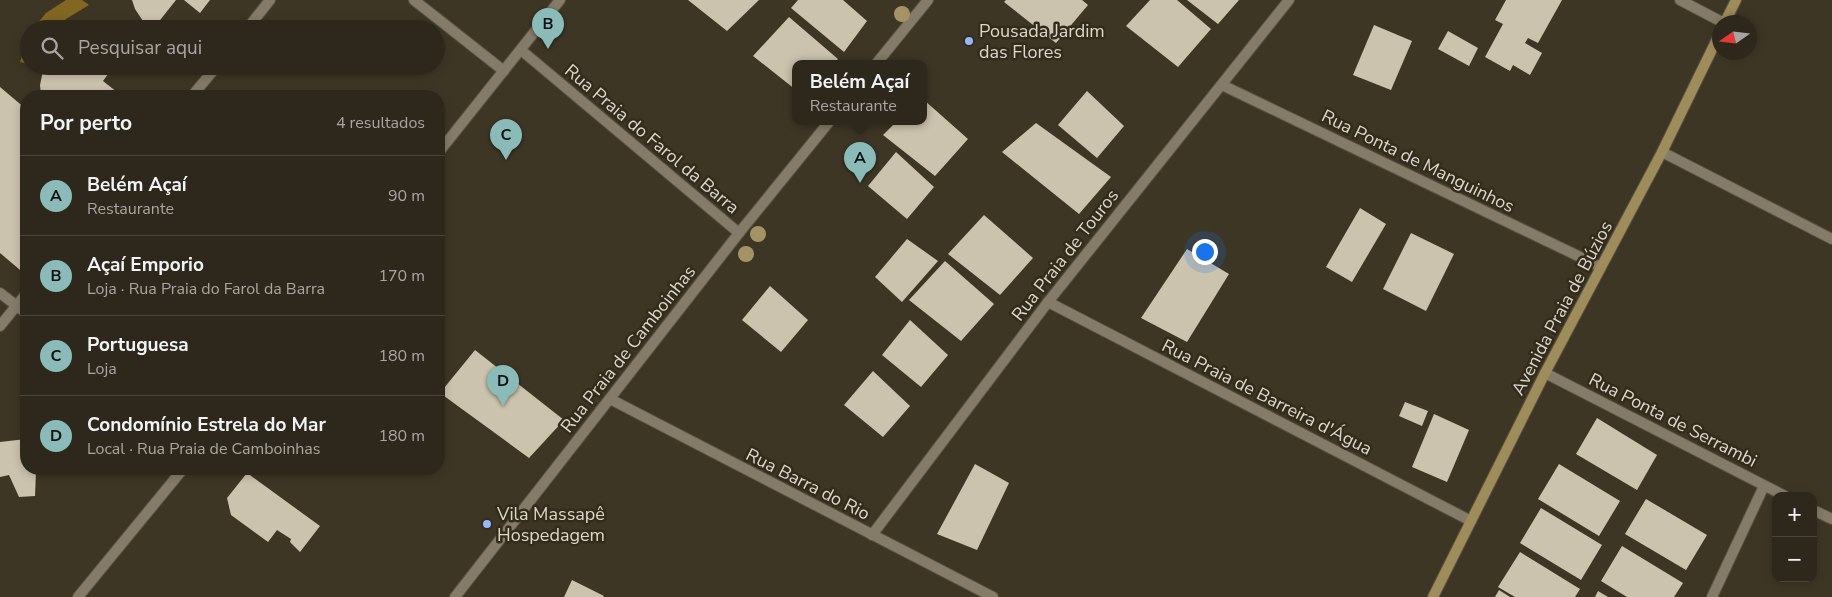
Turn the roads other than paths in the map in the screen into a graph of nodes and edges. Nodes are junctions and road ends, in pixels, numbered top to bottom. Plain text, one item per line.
1 (270, 0) edge
2 (414, 0) edge
3 (560, 0) edge
4 (928, 0) edge
5 (1289, 0) edge
6 (1680, 0) edge
7 (1736, 0) edge
8 (1727, 15) edge
9 (1712, 16) edge
10 (254, 20) edge
11 (439, 20) edge
12 (445, 24) edge
13 (1712, 49) edge
14 (521, 50) junction
15 (879, 60) edge
16 (504, 71) junction
17 (210, 75) edge
18 (1222, 84) junction
19 (197, 90) edge
20 (827, 125) edge
21 (445, 145) edge
22 (1662, 152) junction
23 (739, 233) junction
24 (1832, 239) edge
25 (1600, 267) junction
26 (0, 293) edge
27 (20, 301) edge
28 (1048, 302) junction
29 (16, 306) junction
30 (20, 309) edge
31 (0, 326) edge
32 (1546, 373) junction
33 (610, 399) junction
34 (178, 475) edge
35 (1764, 486) junction
36 (1777, 492) edge
37 (1817, 512) edge
38 (1832, 519) edge
39 (1471, 521) junction
40 (872, 535) junction
41 (78, 597) edge
42 (455, 597) edge
43 (993, 597) edge
44 (1433, 597) edge
45 (1712, 597) edge

1 - 10 street
2 - 11 street
3 - 14 street
4 - 15 street
5 - 18 street, Rua Praia de Touros
6 - 9 street
7 - 8 main road
12 - 16 street
13 - 22 main road, Avenida Praia de Búzios
14 - 16 street
14 - 23 street, Rua Praia do Farol da Barra
16 - 21 street
17 - 19 street
18 - 25 street, Rua Ponta de Manguinhos
18 - 28 street, Rua Praia de Touros
20 - 23 street, Rua Praia de Camboinhas
22 - 24 street
22 - 25 main road, Avenida Praia de Búzios
23 - 33 street, Rua Praia de Camboinhas
25 - 32 main road, Avenida Praia de Búzios
26 - 29 street
27 - 29 street
28 - 39 street, Rua Praia de Barreira d'Água
28 - 40 street, Rua Praia de Touros
29 - 30 street
29 - 31 street
32 - 35 street, Rua Ponta de Serrambi
32 - 39 main road, Avenida Praia de Búzios
33 - 40 street, Rua Barra do Rio
33 - 42 street, Rua Praia de Camboinhas
34 - 41 street
35 - 36 street, Rua Ponta de Serrambi
35 - 45 street
37 - 38 street
39 - 44 main road, Avenida Praia de Búzios
40 - 43 street, Rua Barra do Rio

